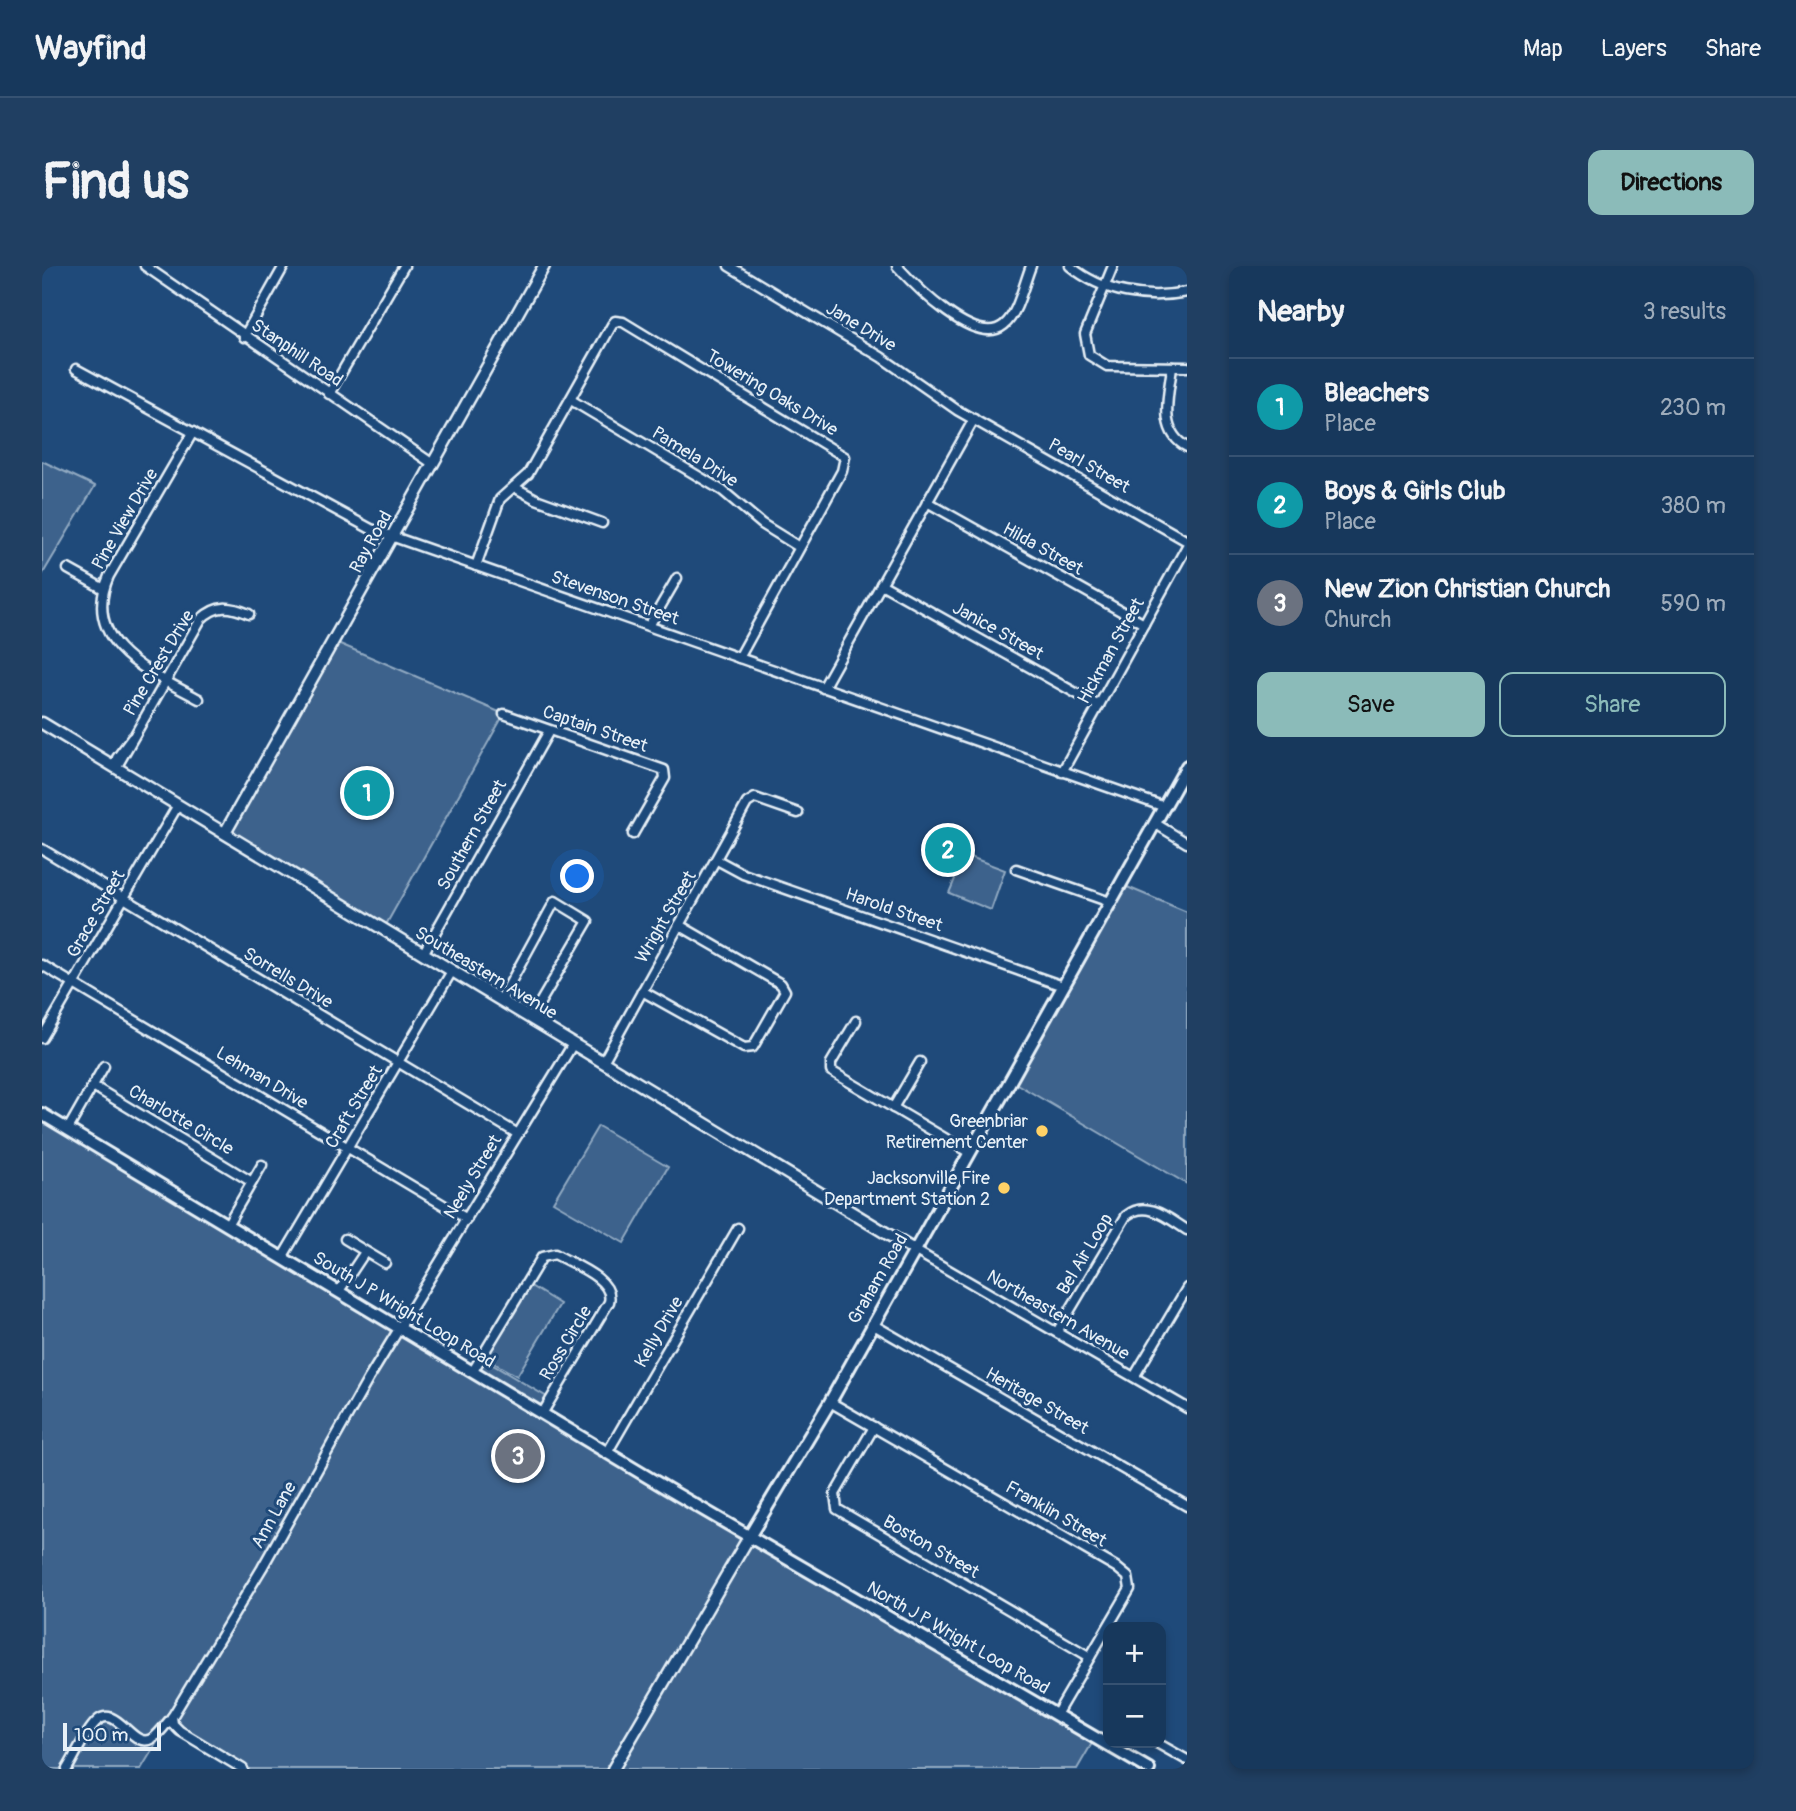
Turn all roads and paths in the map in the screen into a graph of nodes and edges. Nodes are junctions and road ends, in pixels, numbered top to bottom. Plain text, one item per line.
1 (145, 266) edge
2 (284, 266) edge
3 (404, 266) edge
4 (544, 266) edge
5 (729, 266) edge
6 (897, 266) edge
7 (1031, 266) edge
8 (1070, 266) edge
9 (1113, 266) edge
10 (1105, 286) junction
11 (1187, 292) edge
12 (244, 337) junction
13 (1172, 367) junction
14 (1187, 367) edge
15 (76, 369) dead end
16 (329, 394) junction
17 (571, 400) junction
18 (974, 419) junction
19 (193, 432) junction
20 (1187, 447) edge
21 (433, 464) junction
22 (514, 487) junction
23 (927, 502) junction
24 (602, 523) dead end
25 (392, 536) junction
26 (1187, 543) edge
27 (799, 547) junction
28 (476, 566) junction
29 (68, 569) dead end
30 (677, 578) dead end
31 (881, 584) junction
32 (104, 589) junction
33 (249, 614) dead end
34 (1144, 624) junction
35 (649, 626) junction
36 (739, 658) junction
37 (166, 681) junction
38 (823, 688) junction
39 (200, 699) dead end
40 (1099, 706) junction
41 (504, 714) dead end
42 (42, 723) edge
43 (549, 731) junction
44 (1187, 766) edge
45 (116, 768) junction
46 (1062, 772) junction
47 (178, 805) junction
48 (1165, 807) junction
49 (798, 813) dead end
50 (1156, 824) junction
51 (225, 833) junction
52 (633, 834) dead end
53 (1187, 843) edge
54 (42, 849) edge
55 (717, 860) junction
56 (1016, 869) dead end
57 (124, 898) junction
58 (1110, 902) junction
59 (679, 925) junction
60 (423, 954) junction
61 (42, 965) edge
62 (452, 971) junction
63 (74, 984) junction
64 (1063, 986) junction
65 (642, 991) junction
66 (501, 1000) junction
67 (531, 1018) junction
68 (856, 1021) dead end
69 (42, 1038) edge
70 (573, 1044) junction
71 (398, 1062) junction
72 (603, 1062) junction
73 (920, 1062) dead end
74 (104, 1066) dead end
75 (93, 1086) junction
76 (893, 1108) junction
77 (42, 1114) edge
78 (68, 1129) junction
79 (518, 1134) junction
80 (348, 1148) junction
81 (970, 1153) junction
82 (262, 1165) dead end
83 (252, 1182) junction
84 (467, 1219) junction
85 (227, 1225) junction
86 (738, 1228) dead end
87 (1187, 1230) edge
88 (345, 1240) dead end
89 (914, 1250) junction
90 (365, 1252) junction
91 (282, 1258) junction
92 (385, 1264) dead end
93 (1187, 1288) edge
94 (340, 1291) junction
95 (872, 1324) junction
96 (401, 1327) junction
97 (1057, 1332) junction
98 (472, 1371) junction
99 (1134, 1377) junction
100 (830, 1402) junction
101 (1187, 1408) edge
102 (542, 1414) junction
103 (874, 1427) junction
104 (607, 1453) junction
105 (1187, 1506) edge
106 (749, 1536) junction
107 (1090, 1657) junction
108 (1056, 1715) junction
109 (172, 1717) junction
110 (1166, 1748) edge
111 (1187, 1760) edge
112 (67, 1769) edge
113 (243, 1769) edge
114 (613, 1769) edge
115 (1149, 1769) edge

1 - 12 street, Stanphill Road
2 - 12 street
3 - 16 street
4 - 21 street, Ray Road
5 - 18 street, Jane Drive
6 - 7 street
8 - 10 street
9 - 10 street
10 - 11 street
10 - 13 street
12 - 16 street, Stanphill Road
13 - 14 street
13 - 20 street
15 - 19 street, Stevenson Street
16 - 21 street, Stanphill Road
17 - 22 street
17 - 27 street, Pamela Drive
17 - 27 street, Towering Oaks Drive
18 - 23 street
18 - 26 street, Pearl Street
19 - 25 street, Stevenson Street
19 - 32 street, Pine View Drive
21 - 25 street, Ray Road
22 - 24 street
22 - 28 street
23 - 31 street
23 - 34 street, Hilda Street
25 - 28 street, Stevenson Street
25 - 51 street, Ray Road
26 - 34 street, Hickman Street
27 - 36 street, Towering Oaks Drive
28 - 35 street, Stevenson Street
29 - 32 street
30 - 35 street
31 - 38 street
31 - 40 street, Janice Street
32 - 37 street, Pine View Drive
33 - 37 street, Pine Crest Drive
34 - 40 street, Hickman Street
35 - 36 street, Stevenson Street
36 - 38 street, Stevenson Street
37 - 39 street, Pine View Drive
37 - 45 street, Pine Crest Drive
38 - 46 street, Stevenson Street
40 - 46 street, Hickman Street
41 - 43 street, Captain Street
42 - 45 street, Southeastern Avenue
43 - 52 street, Captain Street
43 - 60 street, Southern Street
44 - 48 main road, Graham Road
45 - 47 street, Southeastern Avenue
46 - 48 street, Stevenson Street
47 - 51 street, Southeastern Avenue
47 - 57 street, Grace Street
48 - 50 main road, Graham Road
49 - 55 street, Wright Street
50 - 53 street
50 - 58 main road, Graham Road
51 - 60 street, Southeastern Avenue
54 - 57 street, Sorrells Drive
55 - 59 street, Wright Street
55 - 64 street, Harold Street
56 - 58 street
57 - 63 street, Grace Street
57 - 71 street, Sorrells Drive
58 - 64 main road, Graham Road
59 - 65 street, Wright Street
59 - 65 street
60 - 62 street, Southeastern Avenue
61 - 63 street, Lehman Drive
62 - 66 street, Southeastern Avenue
62 - 71 street, Craft Street
63 - 69 street, Grace Street
63 - 80 street, Lehman Drive
64 - 81 main road, Graham Road
65 - 72 street, Wright Street
66 - 67 street, Southeastern Avenue
66 - 67 street
67 - 70 street, Southeastern Avenue
68 - 76 street
70 - 72 street, Southeastern Avenue
70 - 79 street, Neely Street
71 - 79 street, Sorrells Drive
71 - 80 street, Craft Street
72 - 89 street, Southeastern Avenue
73 - 76 street
74 - 75 street
75 - 78 street
75 - 83 street, Charlotte Circle
76 - 81 street
77 - 78 main road, South J P Wright Loop Road
78 - 85 main road, South J P Wright Loop Road
79 - 84 street, Neely Street
80 - 84 street, Lehman Drive
80 - 91 street, Craft Street
81 - 89 main road, Graham Road
82 - 83 street
83 - 85 street
84 - 96 street, Neely Street
85 - 91 main road, South J P Wright Loop Road
86 - 104 street, Kelly Drive
87 - 97 street, Bel Air Loop
88 - 90 street
89 - 95 main road, Graham Road
89 - 97 street, Northeastern Avenue
90 - 92 street
90 - 94 street
91 - 94 main road, South J P Wright Loop Road
93 - 99 street
94 - 96 main road, South J P Wright Loop Road
95 - 100 main road, Graham Road
95 - 105 street, Heritage Street
96 - 98 main road, South J P Wright Loop Road
96 - 109 street, Ann Lane
97 - 99 street, Northeastern Avenue
98 - 102 main road, South J P Wright Loop Road
98 - 102 street, Ross Circle
99 - 101 street, Northeastern Avenue
100 - 103 street, Franklin Street
100 - 106 main road, Graham Road
102 - 104 main road, South J P Wright Loop Road
103 - 107 street, Boston Street
103 - 107 street, Franklin Street
104 - 106 main road, South J P Wright Loop Road
106 - 108 main road, North J P Wright Loop Road
106 - 114 street, Graham Road
107 - 108 street, Franklin Street
108 - 115 main road, North J P Wright Loop Road
109 - 112 street, Ann Lane
109 - 113 street
110 - 111 street

